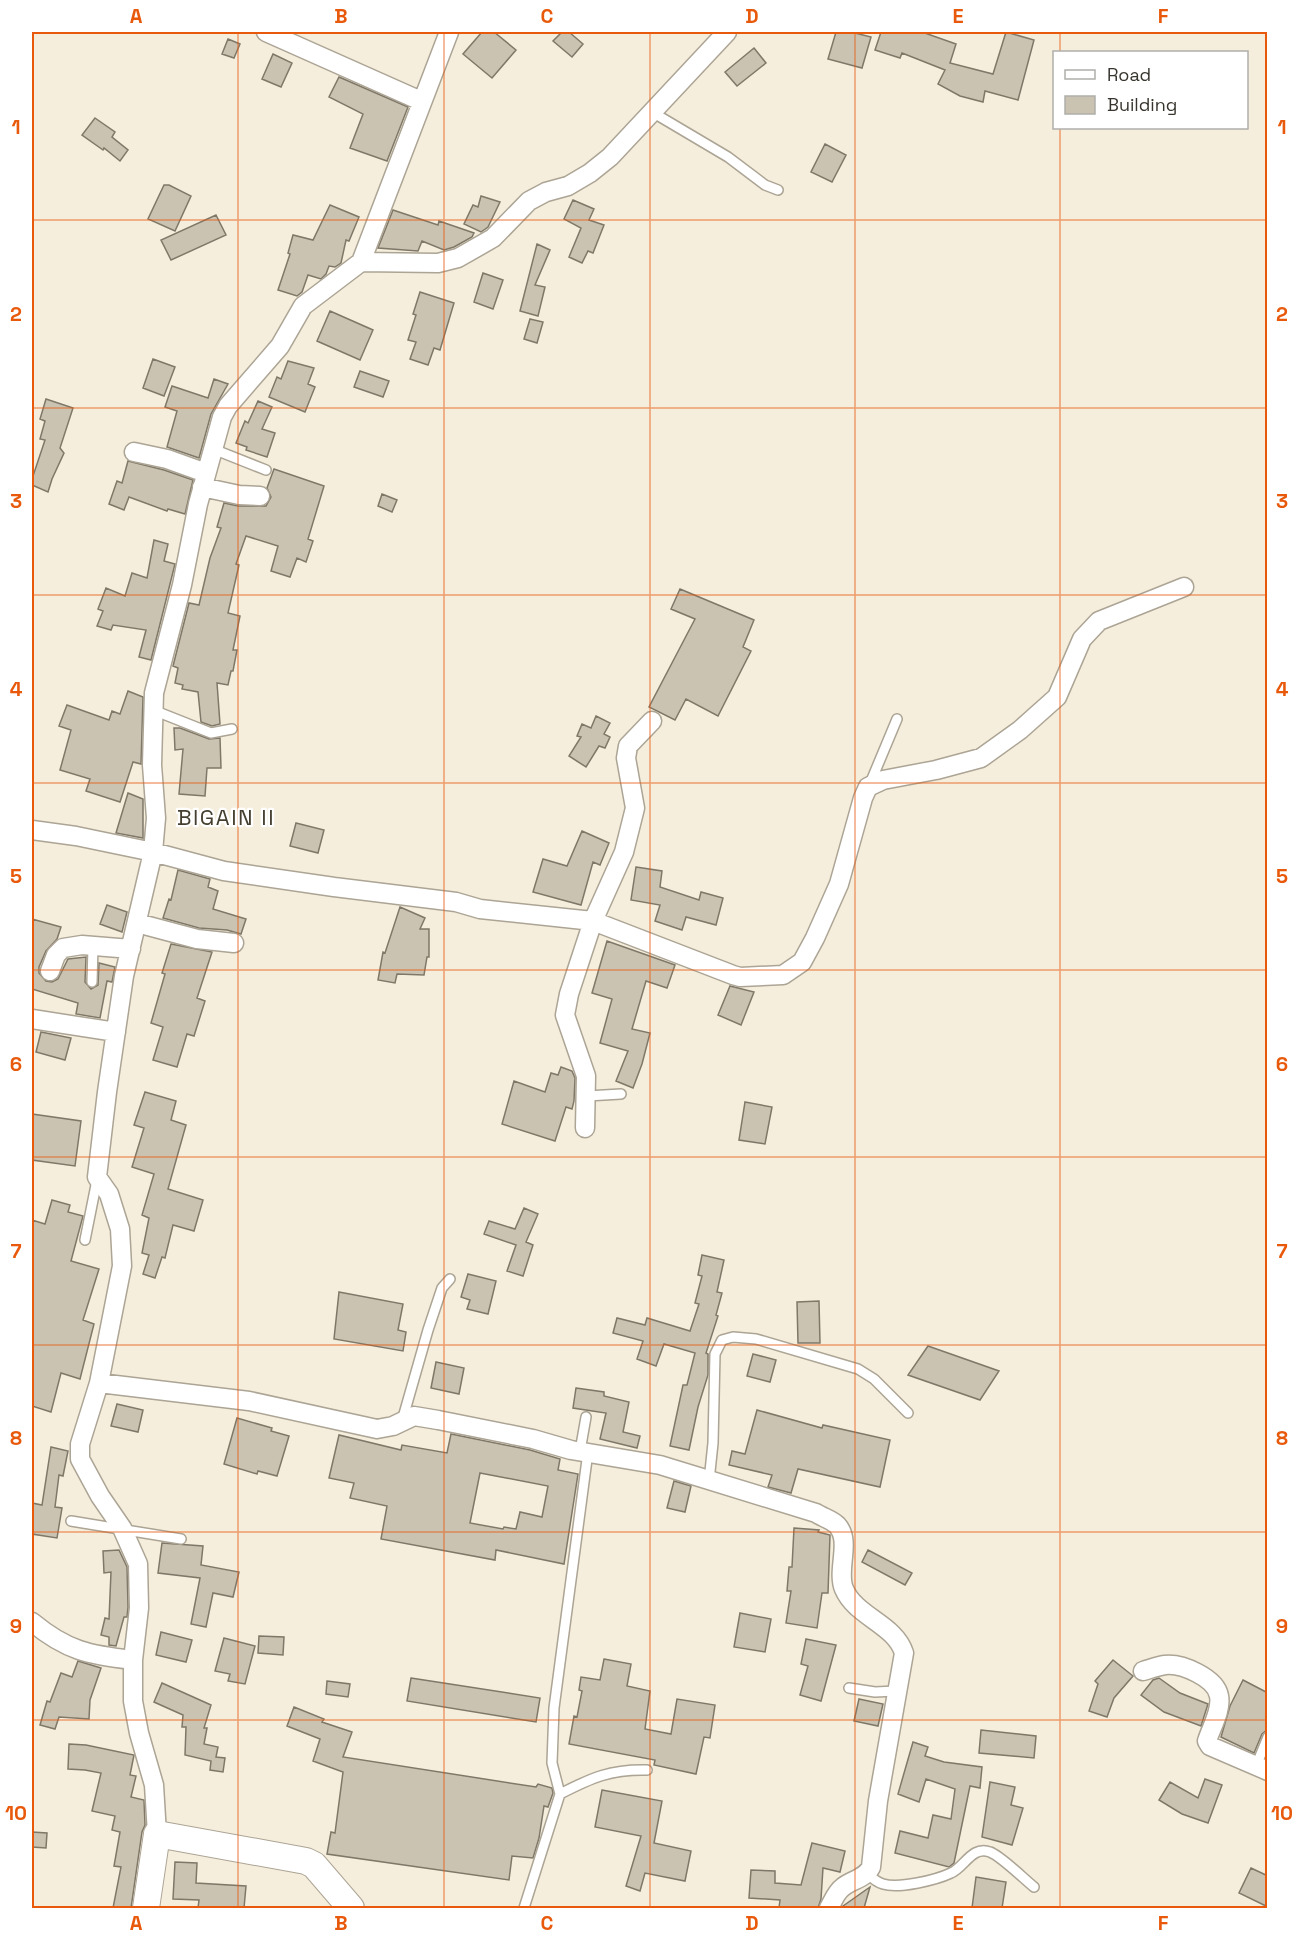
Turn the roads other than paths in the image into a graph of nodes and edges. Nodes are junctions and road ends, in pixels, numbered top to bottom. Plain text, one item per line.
1 (266, 32) edge
2 (449, 32) edge
3 (727, 32) edge
4 (421, 101) junction
5 (652, 112) junction
6 (778, 190) dead end
7 (361, 262) junction
8 (213, 449) junction
9 (134, 452) dead end
10 (266, 470) dead end
11 (204, 480) junction
12 (260, 496) dead end
13 (1184, 587) dead end
14 (153, 710) junction
15 (897, 719) dead end
16 (652, 721) dead end
17 (232, 729) dead end
18 (868, 787) junction
19 (32, 830) edge
20 (153, 852) junction
21 (593, 921) junction
22 (137, 923) junction
23 (234, 942) dead end
24 (93, 947) junction
25 (130, 949) junction
26 (51, 971) dead end
27 (92, 982) dead end
28 (32, 1018) edge
29 (116, 1032) junction
30 (621, 1094) dead end
31 (587, 1096) junction
32 (585, 1128) dead end
33 (97, 1177) junction
34 (85, 1240) dead end
35 (450, 1279) dead end
36 (99, 1383) junction
37 (908, 1413) dead end
38 (586, 1417) dead end
39 (402, 1420) junction
40 (584, 1452) junction
41 (709, 1481) junction
42 (71, 1521) dead end
43 (122, 1528) junction
44 (181, 1539) dead end
45 (32, 1622) edge
46 (133, 1660) junction
47 (1143, 1671) dead end
48 (849, 1689) dead end
49 (896, 1691) junction
50 (1268, 1737) edge
51 (1262, 1768) edge
52 (647, 1770) dead end
53 (560, 1794) junction
54 (157, 1834) junction
55 (867, 1874) junction
56 (1034, 1887) dead end
57 (146, 1908) edge
58 (351, 1908) edge
59 (524, 1908) edge
60 (829, 1908) edge

1 - 4 street
2 - 4 street
3 - 5 street
4 - 7 street
5 - 6 lane
5 - 7 street
7 - 8 street
8 - 10 lane
8 - 11 street
9 - 11 street
11 - 12 street
11 - 14 street
13 - 18 street
14 - 17 lane
14 - 20 street
15 - 18 lane
16 - 21 street
18 - 21 street
19 - 20 street
20 - 21 street
20 - 22 street
21 - 31 street
22 - 23 street
22 - 25 street
24 - 25 street
24 - 26 street
24 - 27 lane
25 - 29 street
28 - 29 street
29 - 33 street
30 - 31 lane
31 - 32 street
33 - 34 lane
33 - 36 street
35 - 39 lane
36 - 39 street
36 - 43 street
37 - 41 lane
38 - 40 lane
39 - 40 street
40 - 41 street
40 - 53 lane
41 - 49 street
42 - 43 lane
43 - 44 lane
43 - 46 street
45 - 46 street
46 - 54 street
47 - 51 street
48 - 49 lane
49 - 55 street
50 - 51 lane
52 - 53 lane
53 - 59 lane
54 - 57 street
54 - 58 street
55 - 56 lane
55 - 60 street

